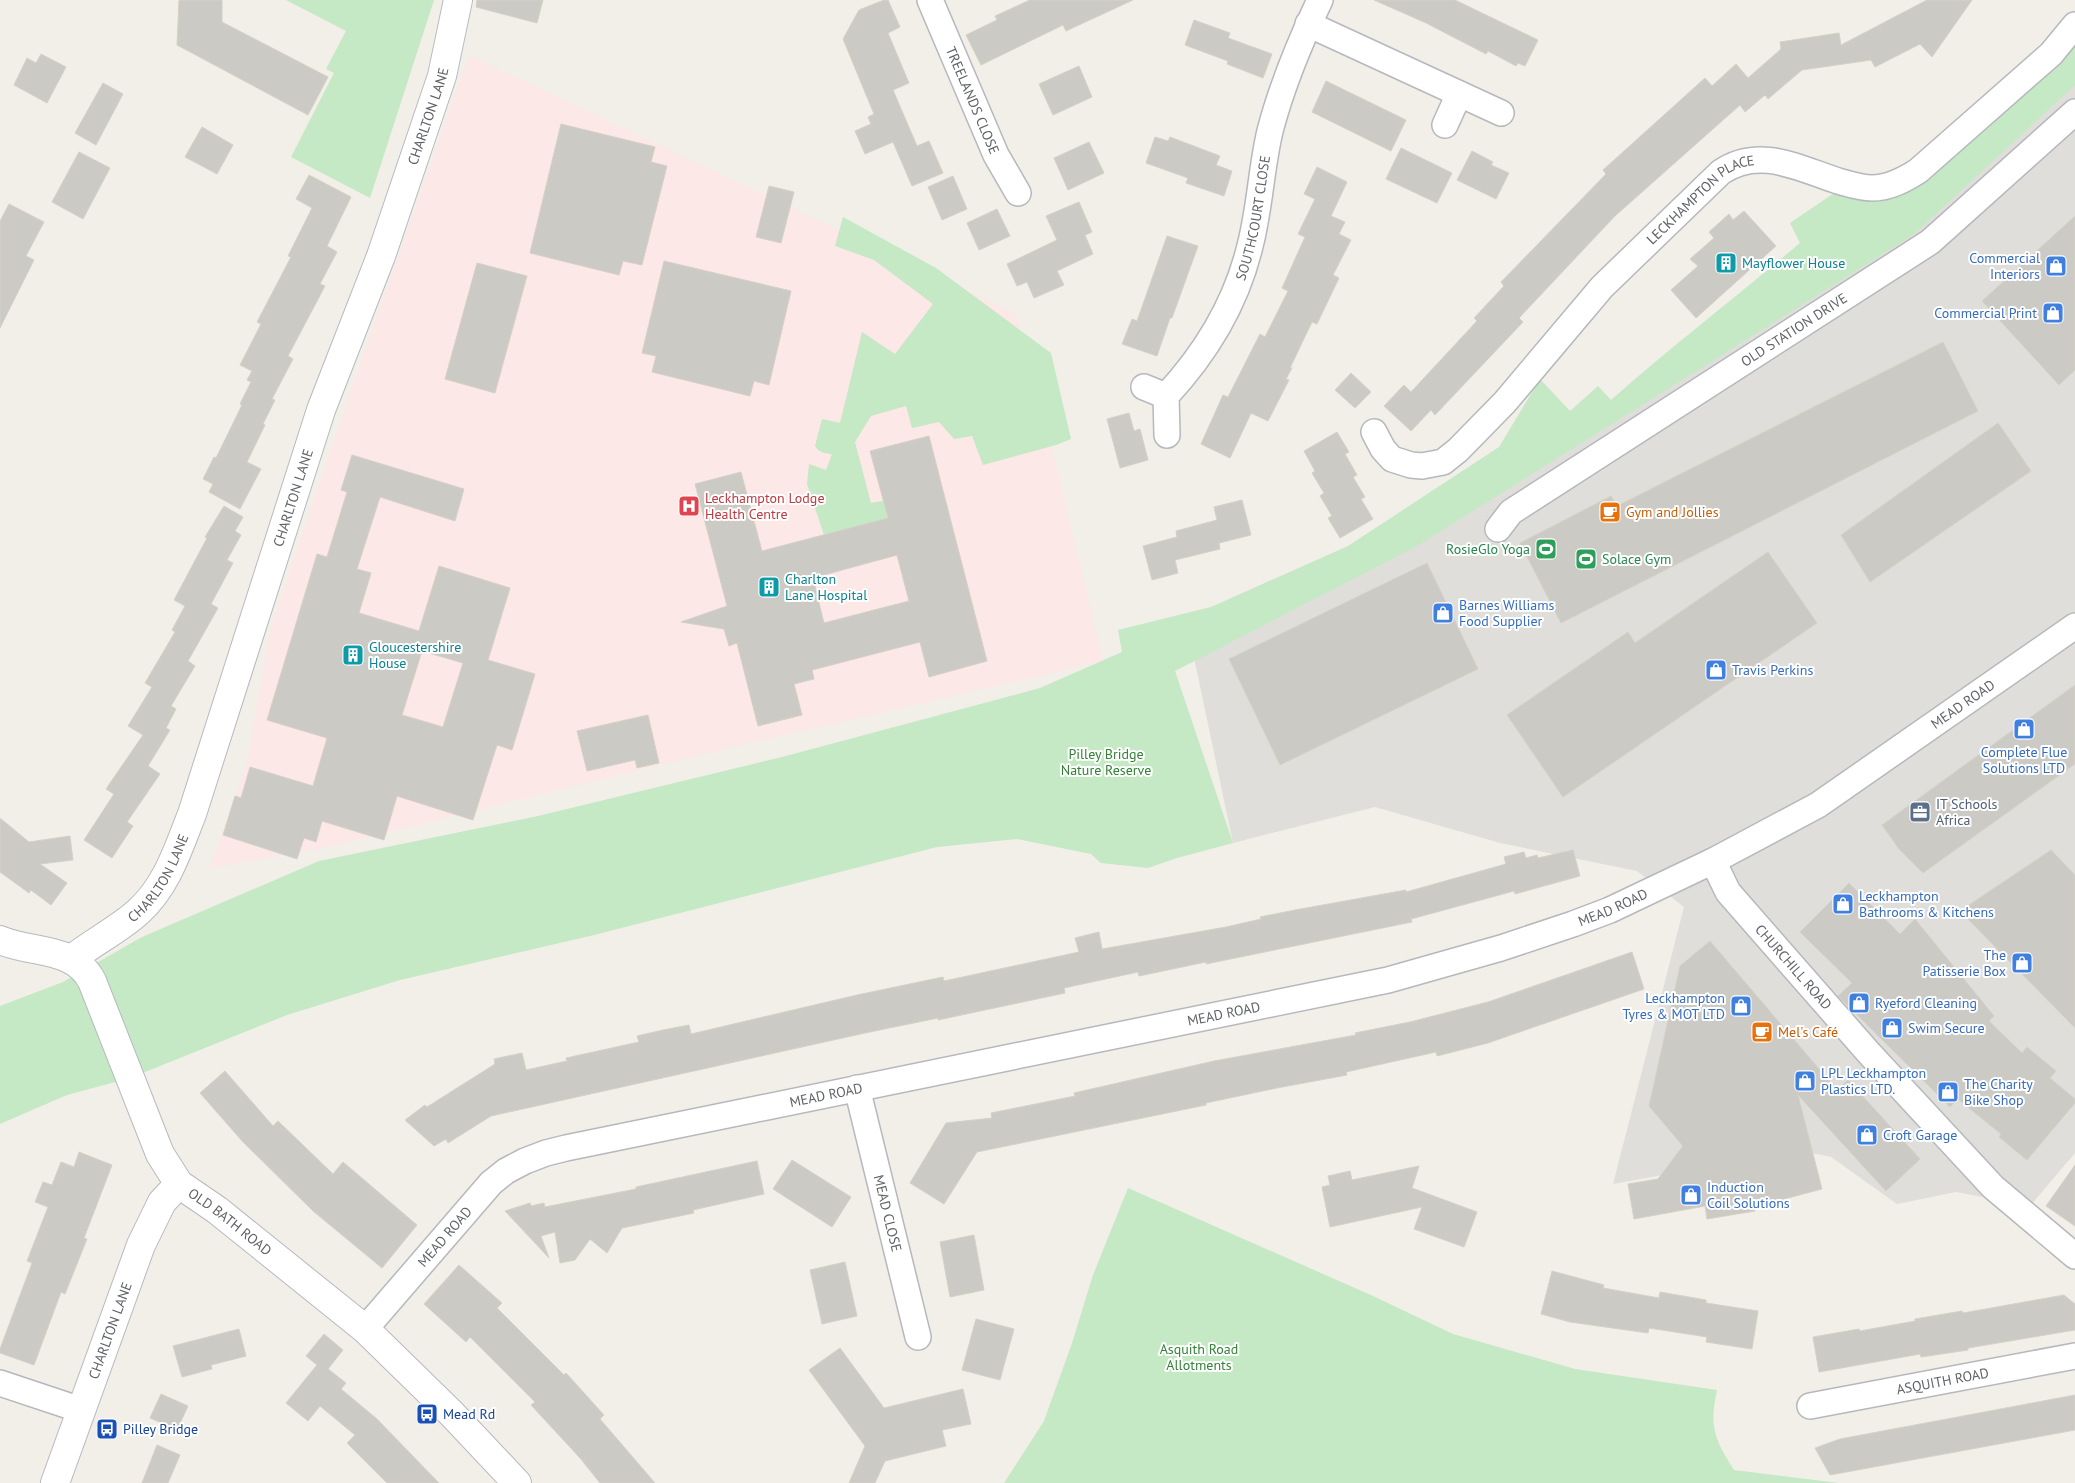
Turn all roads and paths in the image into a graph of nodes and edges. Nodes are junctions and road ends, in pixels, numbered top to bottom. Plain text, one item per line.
1 (458, 0) edge
2 (1320, 0) edge
3 (935, 2) edge
4 (1308, 24) junction
5 (2075, 25) edge
6 (1459, 94) junction
7 (2075, 112) edge
8 (1502, 113) dead end
9 (1445, 125) dead end
10 (1018, 192) dead end
11 (1374, 432) dead end
12 (1167, 435) dead end
13 (1498, 529) dead end
14 (2075, 626) edge
15 (1713, 861) junction
16 (0, 940) edge
17 (72, 959) junction
18 (857, 1088) junction
19 (179, 1184) junction
20 (2075, 1256) edge
21 (365, 1329) junction
22 (918, 1337) dead end
23 (2075, 1356) edge
24 (0, 1383) edge
25 (1810, 1406) dead end
26 (81, 1410) junction
27 (55, 1483) edge
28 (517, 1483) edge

1 - 17 street, CHARLTON LANE
2 - 4 street, SOUTHCOURT CLOSE
3 - 10 street, TREELANDS CLOSE
4 - 6 street
4 - 12 street, SOUTHCOURT CLOSE
5 - 11 street, LECKHAMPTON PLACE
6 - 8 street
6 - 9 street
7 - 13 street, OLD STATION DRIVE
14 - 15 street, MEAD ROAD
15 - 18 street, MEAD ROAD
15 - 20 street, CHURCHILL ROAD
16 - 17 street, OLD BATH ROAD
17 - 19 street, OLD BATH ROAD
18 - 21 street, MEAD ROAD
18 - 22 street, MEAD CLOSE
19 - 21 street, OLD BATH ROAD
19 - 26 street, CHARLTON LANE
21 - 28 street, OLD BATH ROAD
23 - 25 street, ASQUITH ROAD
24 - 26 street
26 - 27 street, CHARLTON LANE

